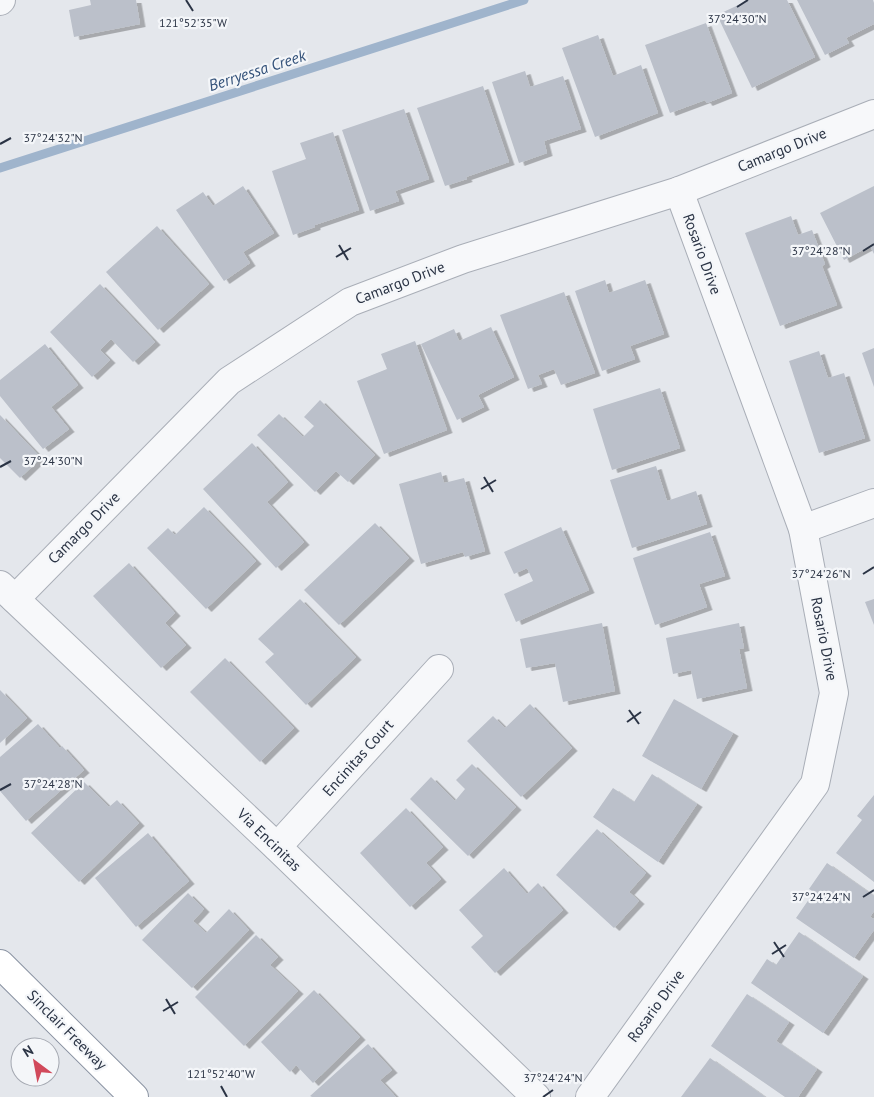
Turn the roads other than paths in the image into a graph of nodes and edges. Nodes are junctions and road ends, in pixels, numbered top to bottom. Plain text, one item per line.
1 (874, 114) edge
2 (679, 191) junction
3 (874, 503) edge
4 (803, 530) junction
5 (7, 592) edge
6 (439, 669) dead end
7 (277, 847) junction
8 (0, 964) edge
9 (134, 1097) edge
10 (536, 1097) edge
11 (590, 1097) edge

1 - 2 street, Camargo Drive
2 - 4 street, Rosario Drive
2 - 5 street, Camargo Drive
3 - 4 street
4 - 11 street, Rosario Drive
5 - 7 street, Via Encinitas
6 - 7 street, Encinitas Court
7 - 10 street, Via Encinitas
8 - 9 highway, Sinclair Freeway

